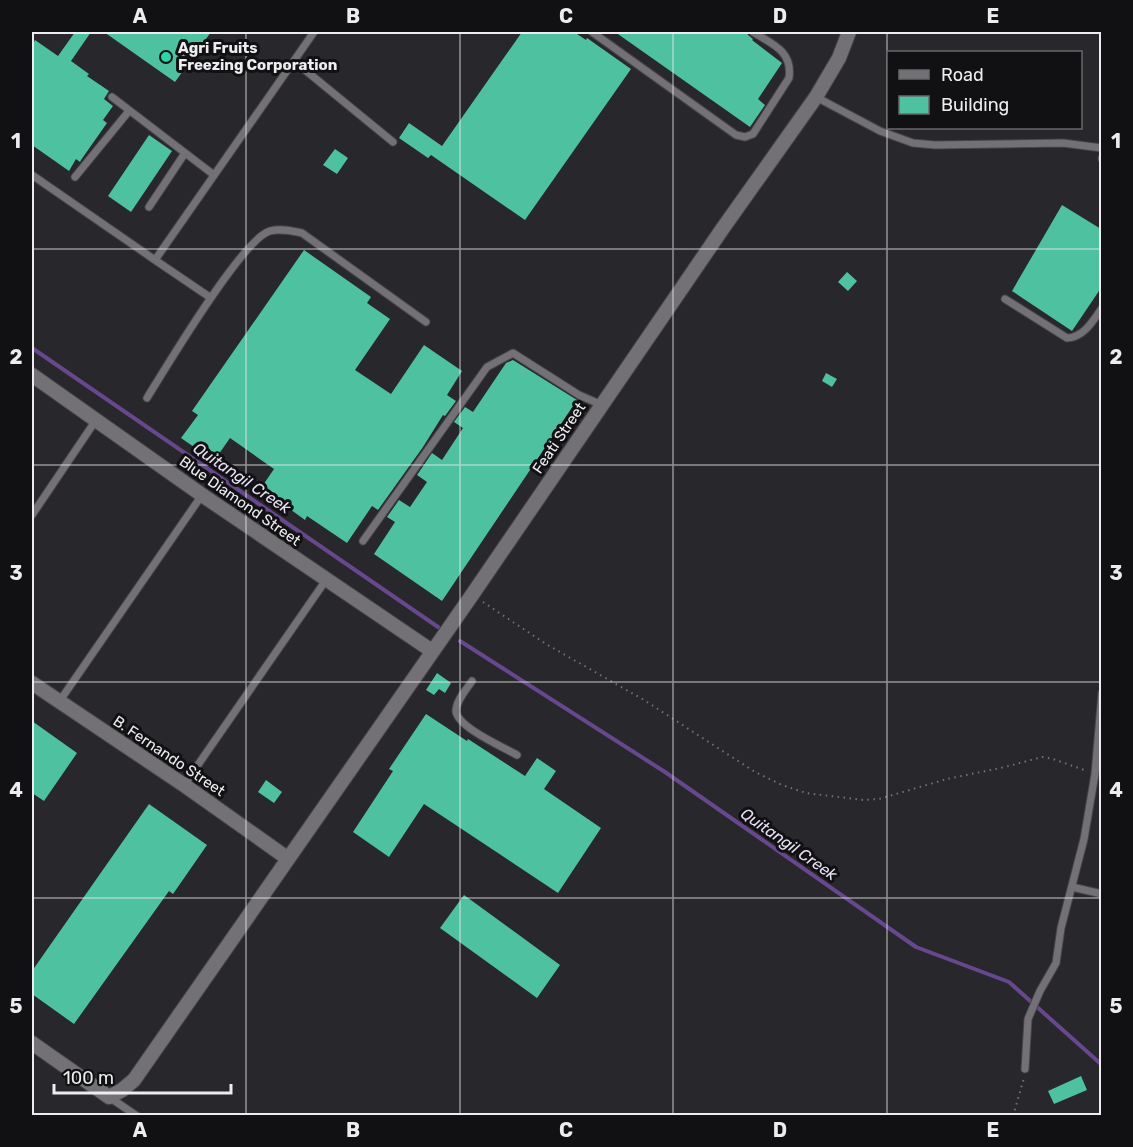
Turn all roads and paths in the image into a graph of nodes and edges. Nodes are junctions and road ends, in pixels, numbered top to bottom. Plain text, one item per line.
1 (314, 32) edge
2 (592, 32) edge
3 (753, 32) edge
4 (849, 32) edge
5 (294, 61) junction
6 (112, 97) dead end
7 (816, 97) junction
8 (129, 111) junction
9 (393, 141) dead end
10 (1101, 148) edge
11 (185, 153) junction
12 (32, 175) edge
13 (214, 175) junction
14 (75, 177) dead end
15 (149, 207) dead end
16 (155, 260) junction
17 (211, 298) junction
18 (1005, 299) dead end
19 (1101, 308) edge
20 (426, 322) dead end
21 (32, 375) edge
22 (147, 398) dead end
23 (602, 405) junction
24 (96, 420) junction
25 (202, 495) junction
26 (32, 514) edge
27 (363, 541) dead end
28 (326, 579) junction
29 (472, 595) junction
30 (432, 651) junction
31 (472, 681) dead end
32 (32, 683) edge
33 (1101, 693) edge
34 (59, 702) junction
35 (517, 755) dead end
36 (1095, 774) junction
37 (184, 785) junction
38 (287, 858) junction
39 (1072, 887) junction
40 (1101, 894) edge
41 (32, 1043) edge
42 (1025, 1069) joint
43 (109, 1097) junction
44 (136, 1116) edge
45 (1013, 1116) edge

1 - 5 lane
2 - 3 lane
4 - 7 street, Feati Street
5 - 9 lane
5 - 13 lane
6 - 8 lane
7 - 10 lane
7 - 23 street, Feati Street
8 - 11 lane
8 - 14 lane
11 - 13 lane
11 - 15 lane
12 - 16 lane
13 - 16 lane
16 - 17 lane
17 - 20 lane
17 - 22 lane
18 - 19 lane
21 - 24 street, Blue Diamond Street
23 - 27 lane
23 - 29 street, Feati Street
24 - 25 street, Blue Diamond Street
24 - 26 lane
25 - 28 street, Blue Diamond Street
25 - 34 lane
28 - 30 street, Blue Diamond Street
28 - 37 lane
29 - 30 street, Feati Street
29 - 36 path
30 - 38 street, Feati Street
31 - 35 lane
32 - 34 street, B. Fernando Street
33 - 36 lane
34 - 37 street, B. Fernando Street
36 - 39 lane
37 - 38 street, B. Fernando Street
38 - 43 street, Feati Street
39 - 40 lane
39 - 42 lane
41 - 43 street
42 - 45 path
43 - 44 lane

